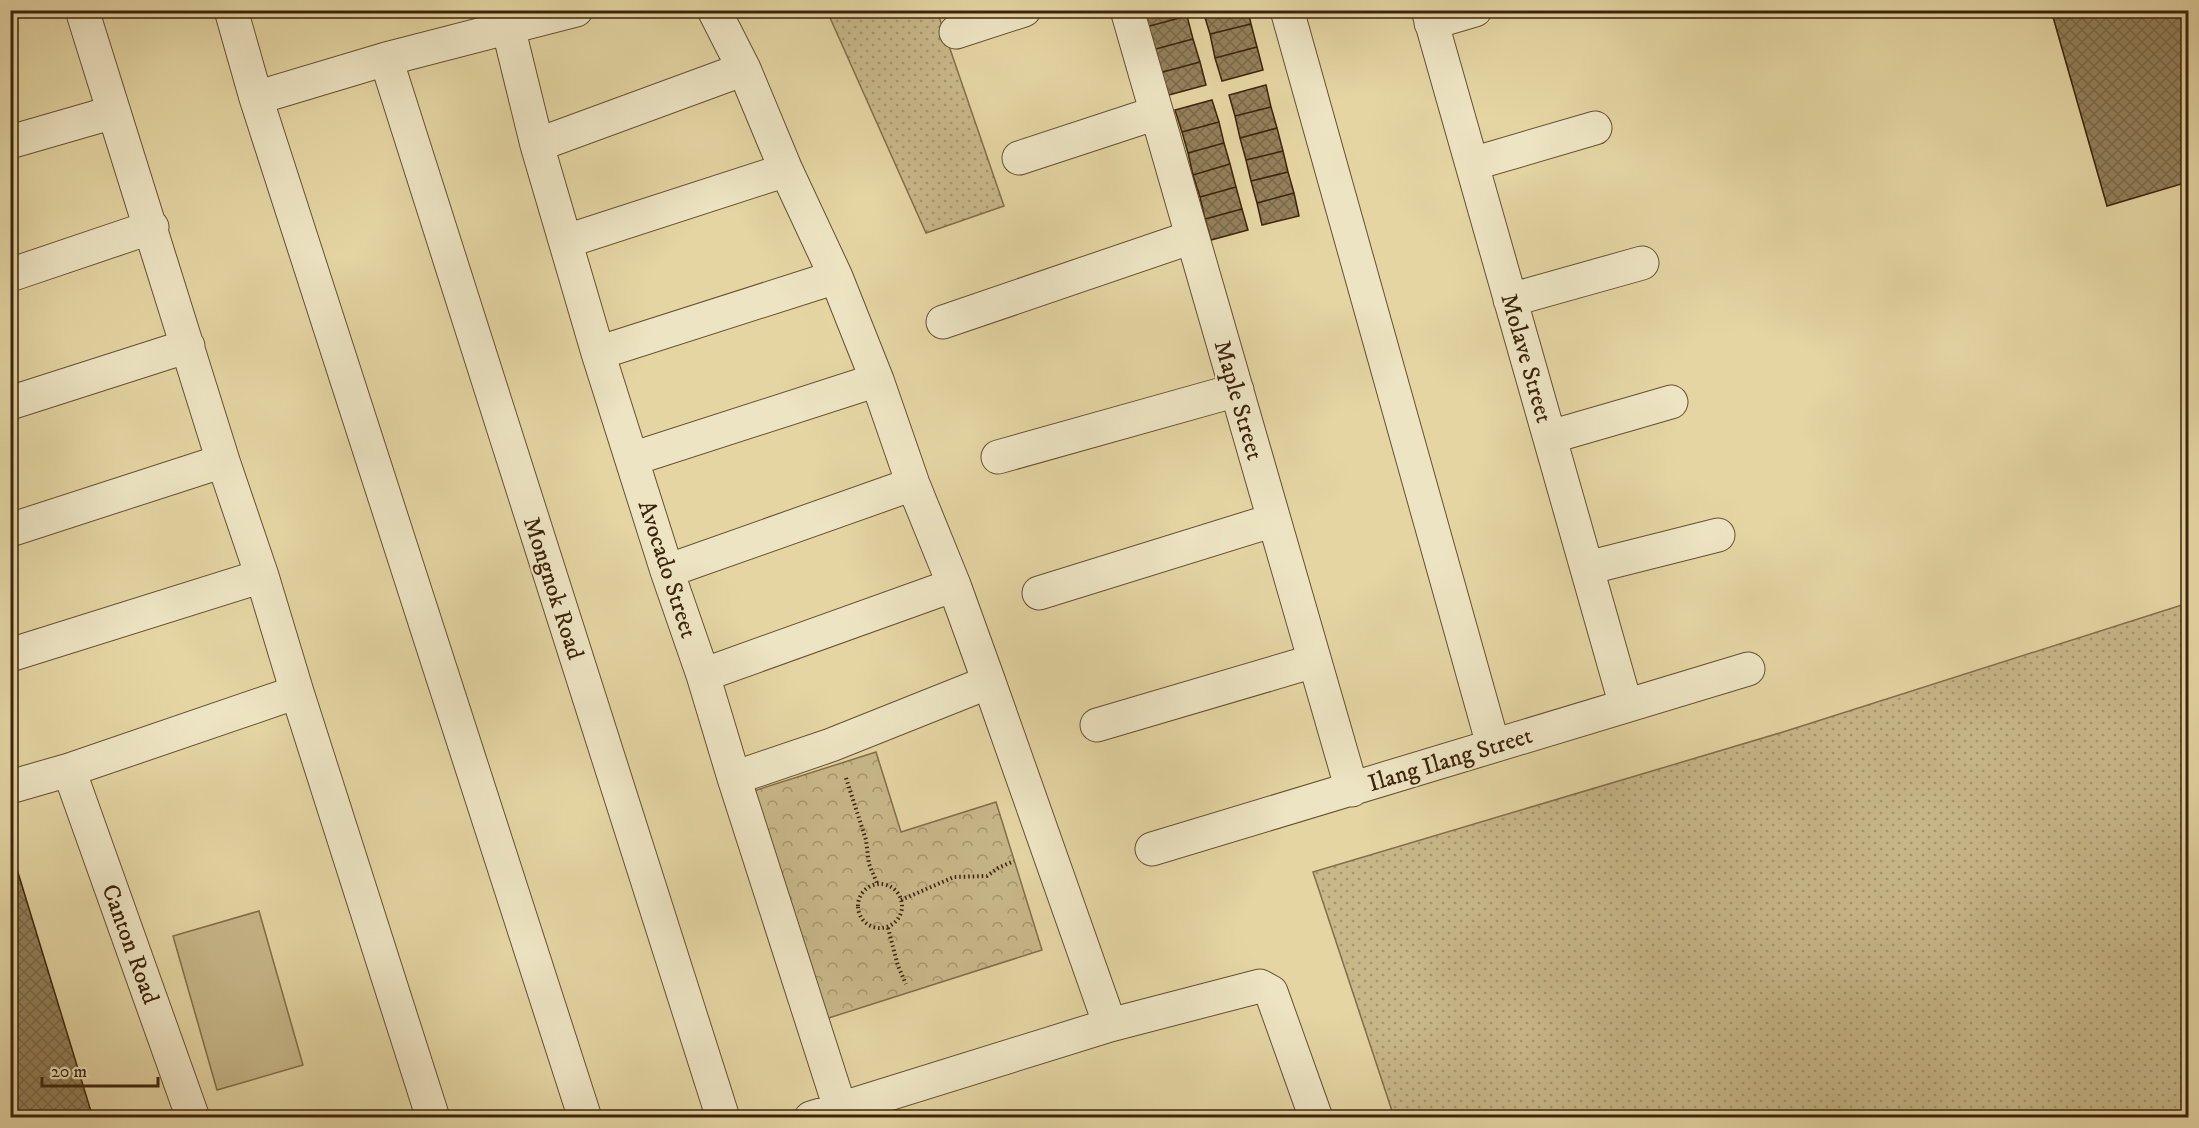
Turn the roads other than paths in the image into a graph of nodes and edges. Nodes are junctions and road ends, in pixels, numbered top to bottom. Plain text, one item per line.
1 (82, 10) edge
2 (231, 10) edge
3 (576, 10) edge
4 (714, 10) edge
5 (1024, 10) edge
6 (1126, 10) edge
7 (1287, 10) edge
8 (1475, 10) edge
9 (1430, 17) edge
10 (508, 27) junction
11 (956, 32) dead end
12 (386, 59) junction
13 (744, 69) junction
14 (256, 98) junction
15 (114, 112) junction
16 (1156, 113) junction
17 (1595, 128) dead end
18 (10, 142) edge
19 (537, 145) junction
20 (1019, 158) dead end
21 (1472, 164) junction
22 (786, 170) junction
23 (152, 227) junction
24 (1192, 237) junction
25 (567, 242) junction
26 (1641, 263) dead end
27 (10, 275) edge
28 (836, 277) junction
29 (1510, 300) junction
30 (943, 322) dead end
31 (188, 346) junction
32 (598, 353) junction
33 (877, 380) junction
34 (1237, 390) junction
35 (1671, 402) dead end
36 (10, 403) edge
37 (1550, 437) junction
38 (998, 457) dead end
39 (632, 459) junction
40 (223, 461) junction
41 (913, 484) junction
42 (1274, 520) junction
43 (10, 530) edge
44 (1718, 535) dead end
45 (1587, 568) junction
46 (668, 571) junction
47 (262, 576) junction
48 (954, 585) junction
49 (1040, 593) dead end
50 (10, 654) edge
51 (1314, 661) junction
52 (1748, 669) dead end
53 (704, 675) junction
54 (989, 682) junction
55 (297, 692) junction
56 (1626, 706) junction
57 (1097, 724) dead end
58 (1493, 745) junction
59 (69, 770) junction
60 (734, 778) junction
61 (10, 787) edge
62 (1352, 790) junction
63 (1152, 849) dead end
64 (1110, 1025) junction
65 (825, 1113) edge
66 (1315, 1117) edge
67 (193, 1118) edge
68 (433, 1118) edge
69 (585, 1118) edge
70 (723, 1118) edge

1 - 15 street
2 - 14 street
3 - 10 street
4 - 13 street
5 - 11 street
6 - 16 street, Maple Street
7 - 58 street
8 - 9 street
9 - 21 street, Molave Street
10 - 12 street
10 - 19 street, Avocado Street
12 - 14 street
12 - 70 street, Mongnok Road
13 - 19 street
13 - 22 street
14 - 69 street
15 - 18 street
15 - 23 street
16 - 20 street
16 - 24 street, Maple Street
17 - 21 street
19 - 25 street, Avocado Street
21 - 29 street, Molave Street
22 - 25 street
22 - 28 street
23 - 27 street
23 - 31 street
24 - 30 street
24 - 34 street, Maple Street
25 - 32 street, Avocado Street
26 - 29 street
28 - 32 street
28 - 33 street
29 - 37 street, Molave Street
31 - 36 street
31 - 40 street
32 - 39 street, Avocado Street
33 - 39 street
33 - 41 street
34 - 38 street
34 - 42 street, Maple Street
35 - 37 street
37 - 45 street, Molave Street
39 - 46 street, Avocado Street
40 - 43 street
40 - 47 street
41 - 46 street
41 - 48 street
42 - 49 street
42 - 51 street, Maple Street
44 - 45 street
45 - 56 street, Molave Street
46 - 53 street, Avocado Street
47 - 50 street
47 - 55 street
48 - 53 street
48 - 54 street
51 - 57 street
51 - 62 street, Maple Street
52 - 56 street, Ilang Ilang Street
53 - 60 street, Avocado Street
54 - 60 street
54 - 64 street
55 - 59 street
55 - 68 street
56 - 58 street, Ilang Ilang Street
58 - 62 street, Ilang Ilang Street
59 - 61 street
59 - 67 street, Canton Road
60 - 65 street, Avocado Street
62 - 63 street, Ilang Ilang Street
64 - 65 street
64 - 66 street

